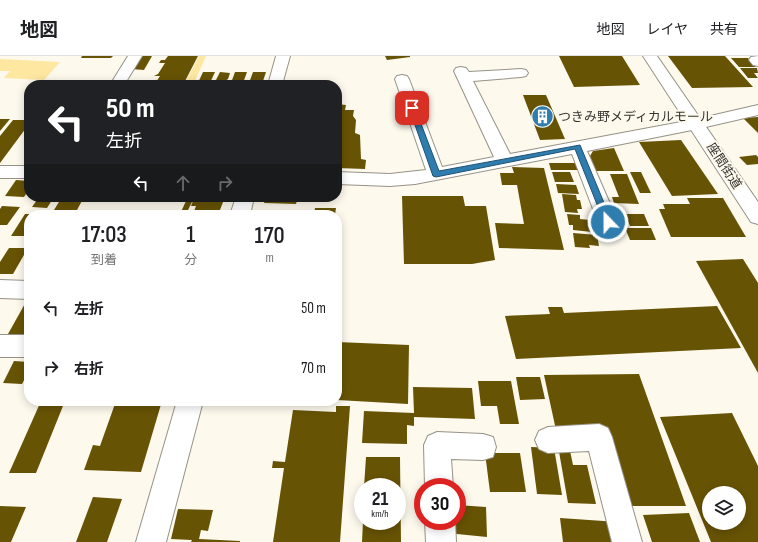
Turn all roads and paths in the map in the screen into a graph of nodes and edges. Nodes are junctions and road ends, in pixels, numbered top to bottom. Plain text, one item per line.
1 (135, 56) edge
2 (283, 56) edge
3 (650, 56) edge
4 (521, 72) dead end
5 (401, 79) dead end
6 (120, 80) edge
7 (276, 80) edge
8 (758, 110) edge
9 (697, 124) junction
10 (577, 146) junction
11 (504, 160) junction
12 (0, 172) edge
13 (24, 172) edge
14 (436, 174) junction
15 (342, 178) edge
16 (758, 217) edge
17 (608, 222) dead end
18 (0, 289) edge
19 (24, 290) edge
20 (0, 346) edge
21 (24, 346) edge
22 (189, 406) edge
23 (548, 440) dead end
24 (483, 447) dead end
25 (439, 478) edge
26 (440, 530) edge
27 (151, 542) edge
28 (441, 542) edge
29 (627, 542) edge

1 - 6 street
2 - 7 street
3 - 9 street, 座間街道
4 - 11 street
5 - 14 street
8 - 9 street
9 - 10 street
9 - 16 street, 座間街道
10 - 11 street
10 - 17 street
11 - 14 street
12 - 13 street
14 - 15 street
18 - 19 street
20 - 21 street
22 - 27 street
23 - 29 street
24 - 25 street
26 - 28 street

